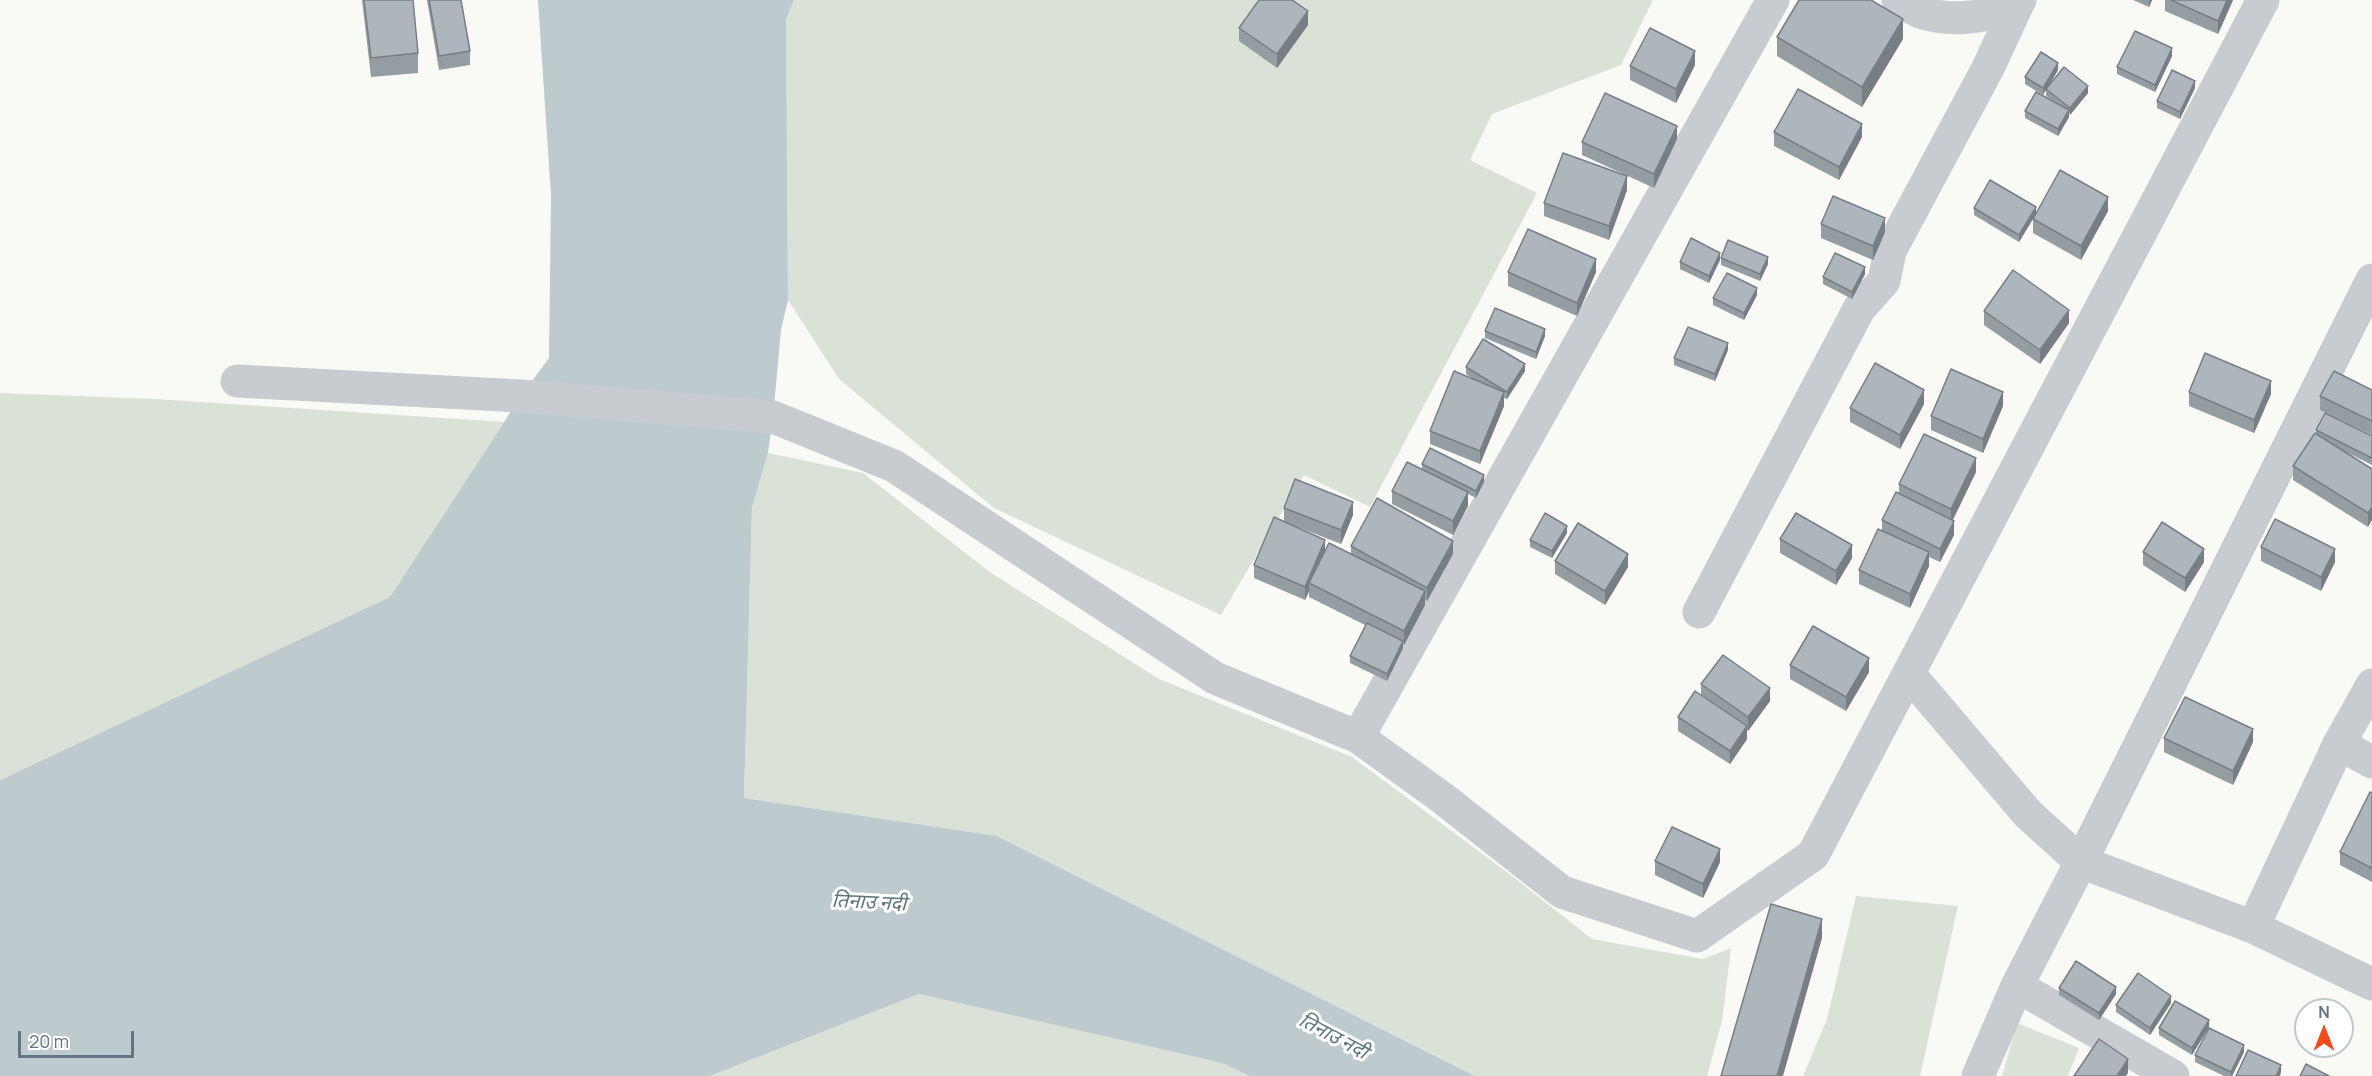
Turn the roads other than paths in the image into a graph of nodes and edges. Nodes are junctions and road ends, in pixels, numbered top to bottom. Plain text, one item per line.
1 (1773, 0) edge
2 (1898, 0) edge
3 (2263, 0) edge
4 (2019, 1) edge
5 (2372, 279) edge
6 (237, 381) dead end
7 (1699, 612) dead end
8 (1909, 674) junction
9 (2372, 685) edge
10 (1358, 737) junction
11 (2339, 744) junction
12 (2372, 762) edge
13 (2081, 862) junction
14 (2253, 927) junction
15 (2372, 984) edge
16 (2017, 986) junction
17 (1978, 1076) edge
18 (2174, 1076) edge

1 - 10 street
2 - 4 street
3 - 8 street
4 - 7 street
5 - 13 street
6 - 10 street
8 - 10 street
8 - 13 street
9 - 11 street
11 - 12 street
11 - 14 street
13 - 14 street
13 - 16 street
14 - 15 street
16 - 17 street
16 - 18 street

